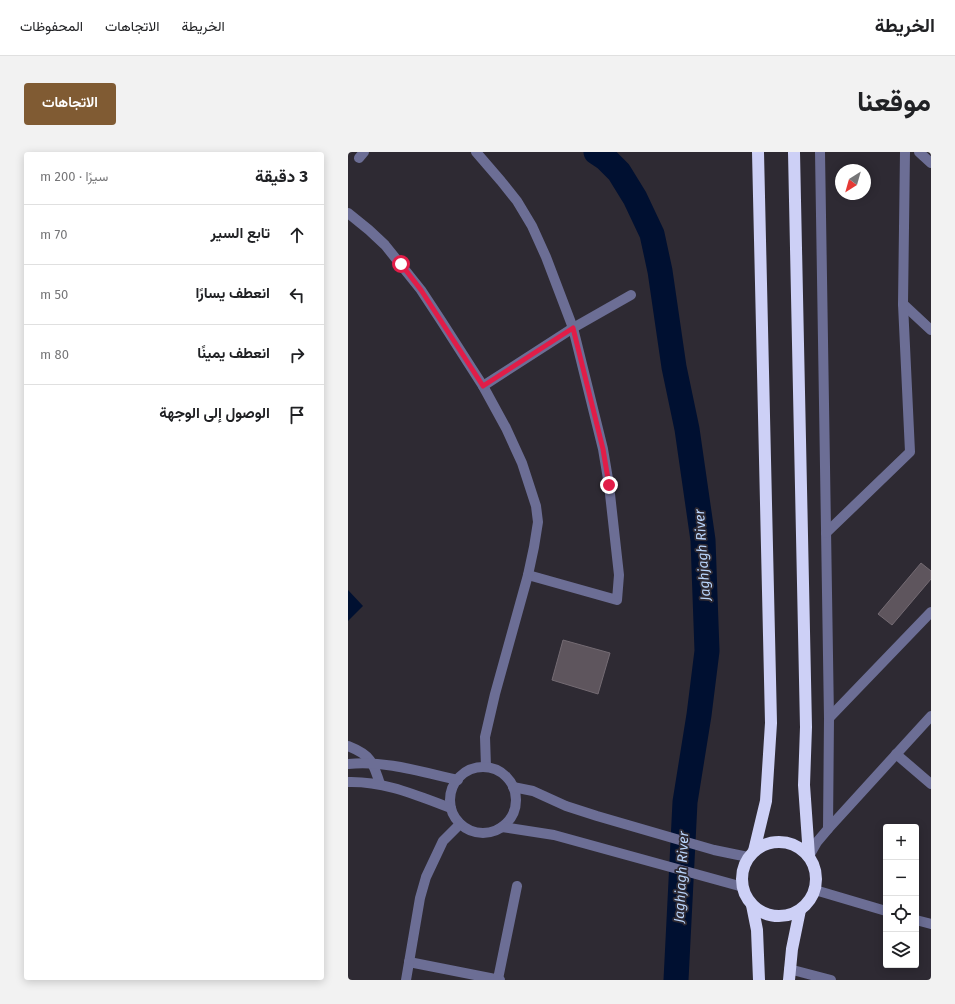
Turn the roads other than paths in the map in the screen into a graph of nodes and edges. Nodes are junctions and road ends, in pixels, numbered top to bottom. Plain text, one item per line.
1 (476, 152) edge
2 (758, 152) edge
3 (794, 152) edge
4 (820, 152) edge
5 (905, 152) edge
6 (919, 152) edge
7 (931, 163) edge
8 (348, 213) edge
9 (631, 295) dead end
10 (903, 304) junction
11 (573, 328) junction
12 (931, 330) edge
13 (483, 386) junction
14 (826, 533) junction
15 (528, 575) junction
16 (931, 612) edge
17 (931, 716) edge
18 (829, 718) junction
19 (348, 746) edge
20 (896, 754) junction
21 (348, 764) edge
22 (373, 764) junction
23 (486, 767) junction
24 (458, 780) junction
25 (349, 781) edge
26 (380, 784) junction
27 (931, 784) edge
28 (514, 787) junction
29 (452, 808) junction
30 (460, 824) junction
31 (502, 827) junction
32 (828, 829) junction
33 (751, 854) junction
34 (809, 856) junction
35 (517, 886) dead end
36 (742, 887) junction
37 (815, 890) junction
38 (752, 905) junction
39 (800, 910) junction
40 (883, 910) edge
41 (919, 921) edge
42 (931, 924) edge
43 (409, 962) junction
44 (789, 975) edge
45 (406, 980) edge
46 (499, 980) edge
47 (759, 980) edge
48 (831, 980) edge

1 - 11 street
2 - 33 highway
3 - 34 highway
4 - 14 street
5 - 10 street
6 - 7 street
8 - 13 street
9 - 11 street
10 - 12 street
10 - 14 street
11 - 13 street
11 - 15 street
13 - 15 street
14 - 18 street
15 - 23 street
16 - 18 street
17 - 20 street
18 - 32 street
19 - 22 street
20 - 27 street
20 - 32 street
21 - 22 street
22 - 24 street
22 - 26 street
23 - 24 street
23 - 28 street
24 - 29 street
25 - 26 street
26 - 29 street
28 - 31 street
28 - 33 street
29 - 30 street
30 - 31 street
30 - 43 street
31 - 36 street
32 - 34 street
33 - 34 highway
33 - 36 highway
34 - 37 highway
35 - 46 street
36 - 38 highway
37 - 39 highway
37 - 40 street
38 - 39 highway
38 - 47 highway
39 - 44 highway
41 - 42 street
43 - 45 street
43 - 46 street
44 - 48 street

